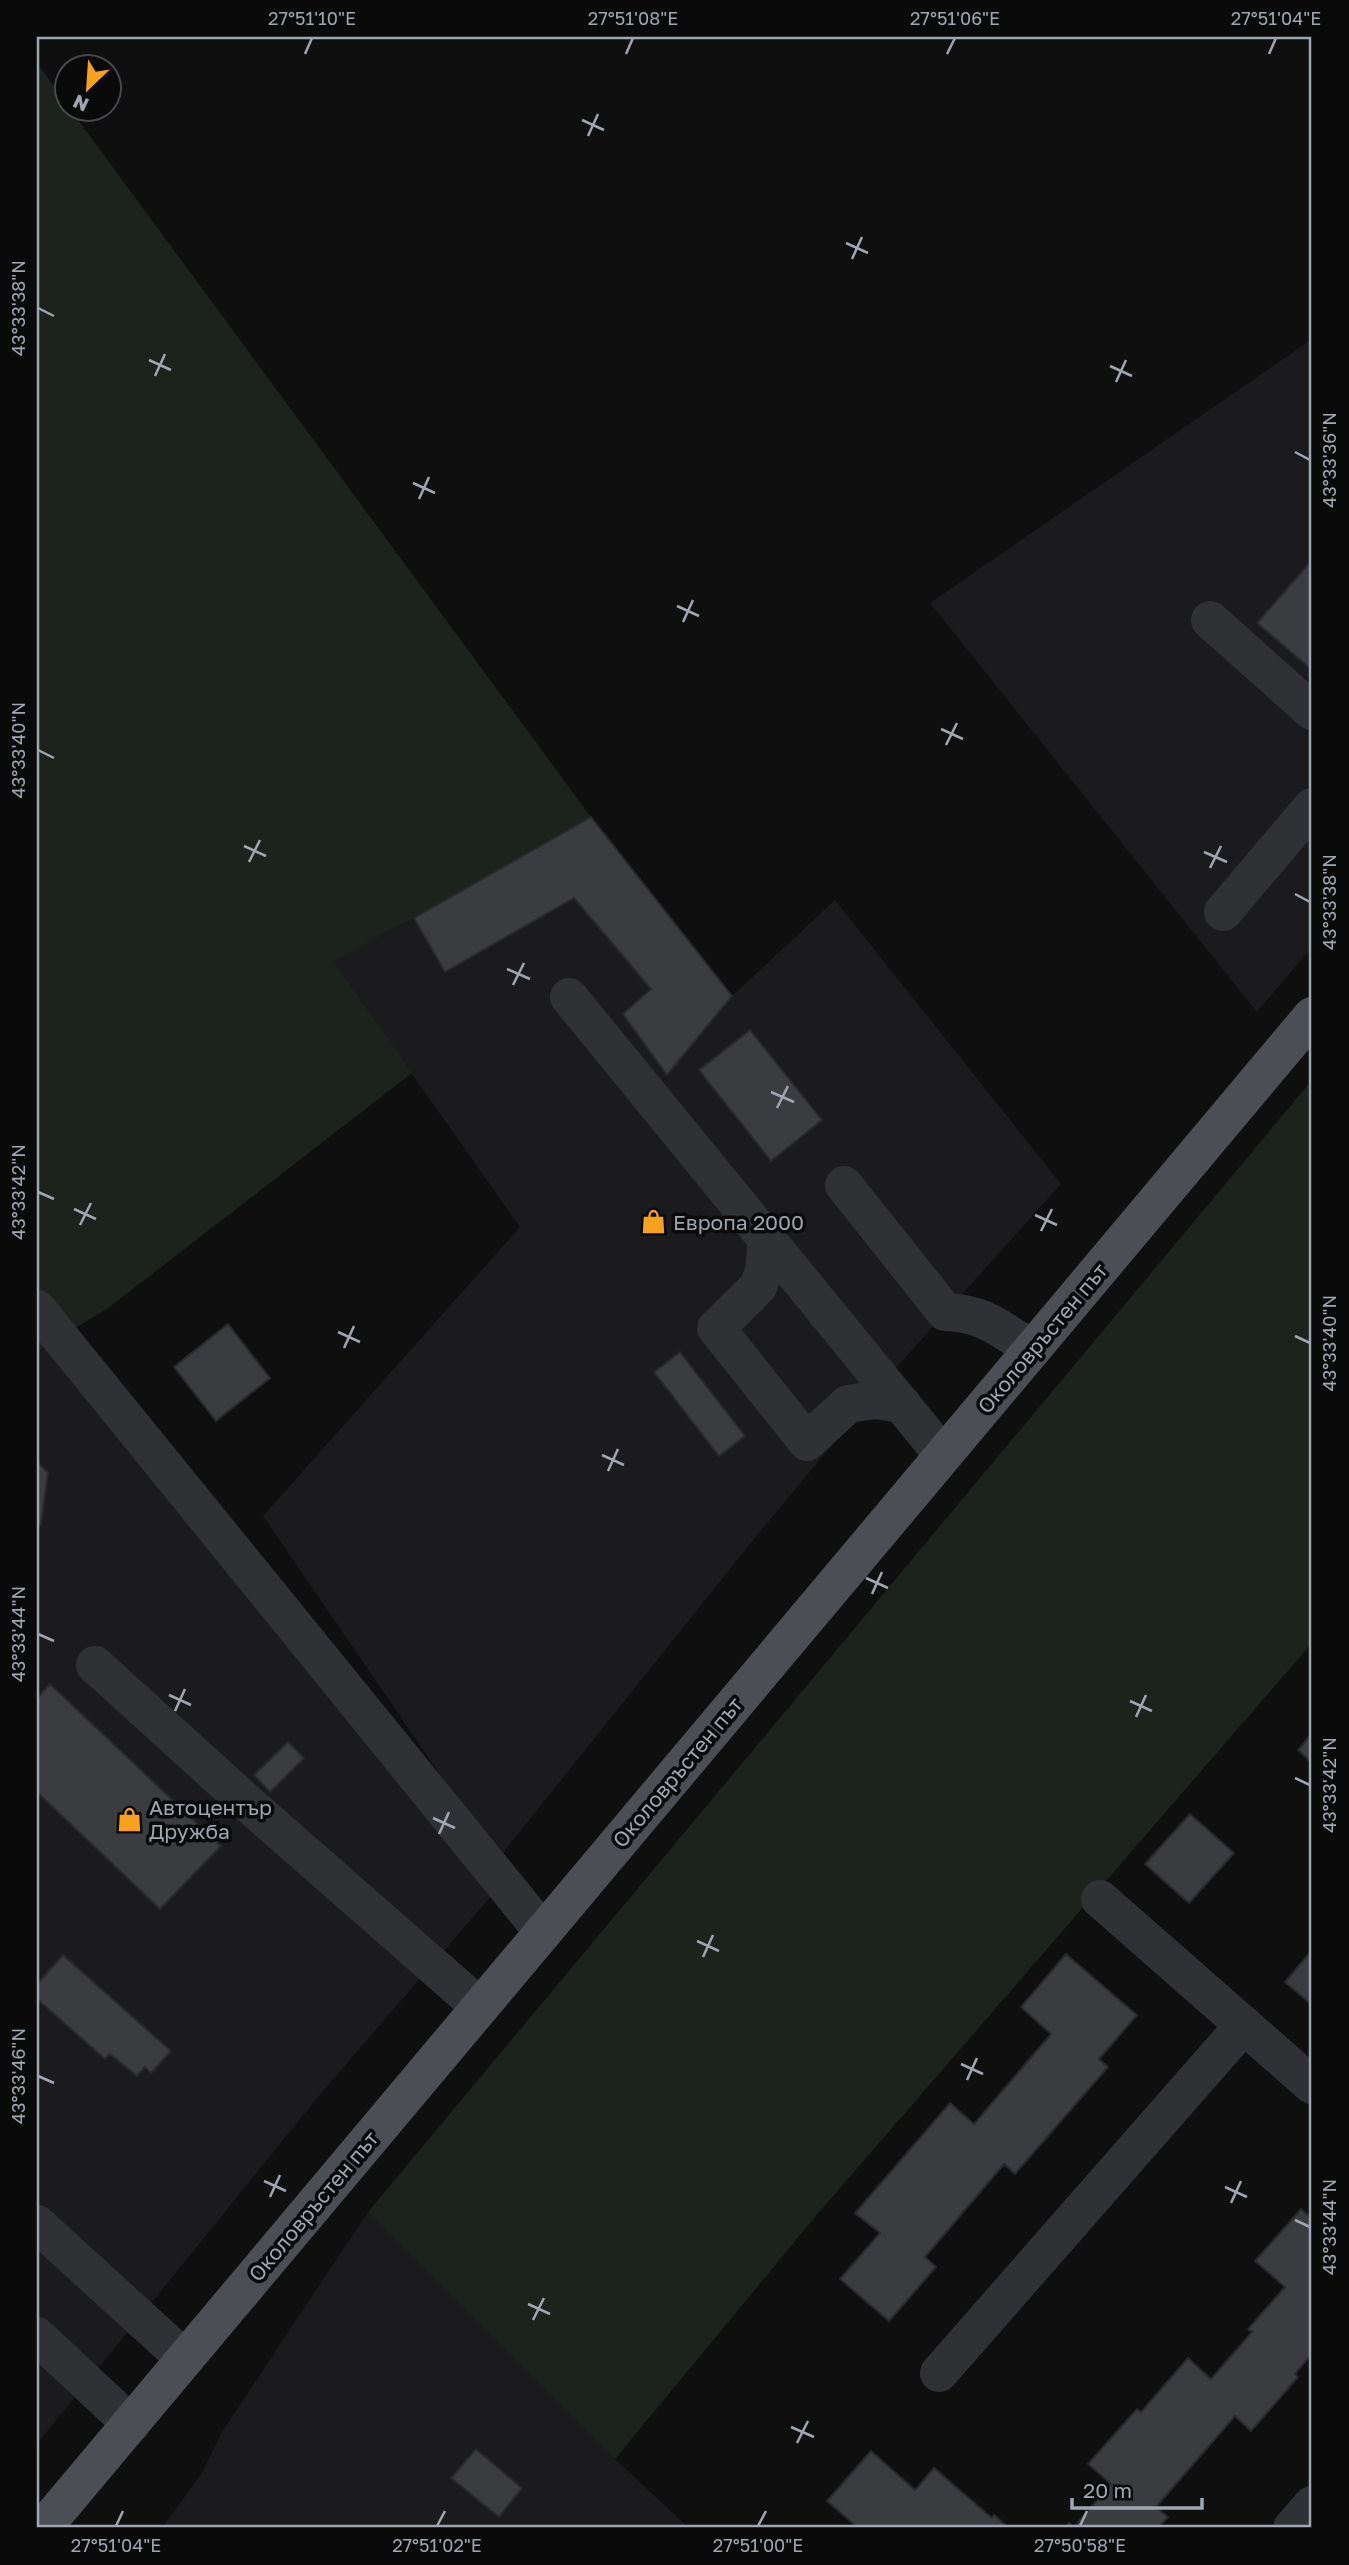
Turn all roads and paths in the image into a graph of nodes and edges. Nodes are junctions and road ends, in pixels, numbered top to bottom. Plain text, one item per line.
1 (1210, 620) dead end
2 (1312, 711) edge
3 (1312, 807) edge
4 (1223, 912) dead end
5 (569, 997) dead end
6 (1312, 1016) edge
7 (844, 1185) dead end
8 (766, 1239) junction
9 (37, 1309) edge
10 (1032, 1349) junction
11 (902, 1404) junction
12 (943, 1455) junction
13 (96, 1665) dead end
14 (1100, 1899) dead end
15 (543, 1932) junction
16 (480, 2007) junction
17 (1244, 2025) junction
18 (1312, 2085) edge
19 (37, 2224) edge
20 (37, 2336) edge
21 (185, 2359) junction
22 (939, 2373) dead end
23 (131, 2424) junction
24 (1312, 2505) edge
25 (43, 2528) edge
26 (1292, 2528) edge

1 - 2 lane
3 - 4 lane
5 - 8 lane
6 - 10 main road, Околовръстен път
7 - 10 lane
8 - 11 lane
8 - 11 lane
9 - 15 lane
10 - 12 main road, Околовръстен път
11 - 12 lane
12 - 15 main road, Околовръстен път
13 - 16 lane
14 - 17 lane
15 - 16 main road, Околовръстен път
16 - 21 main road, Околовръстен път
17 - 18 lane
17 - 22 lane
19 - 21 lane
20 - 23 lane
21 - 23 main road, Околовръстен път
23 - 25 main road, Околовръстен път
24 - 26 lane

